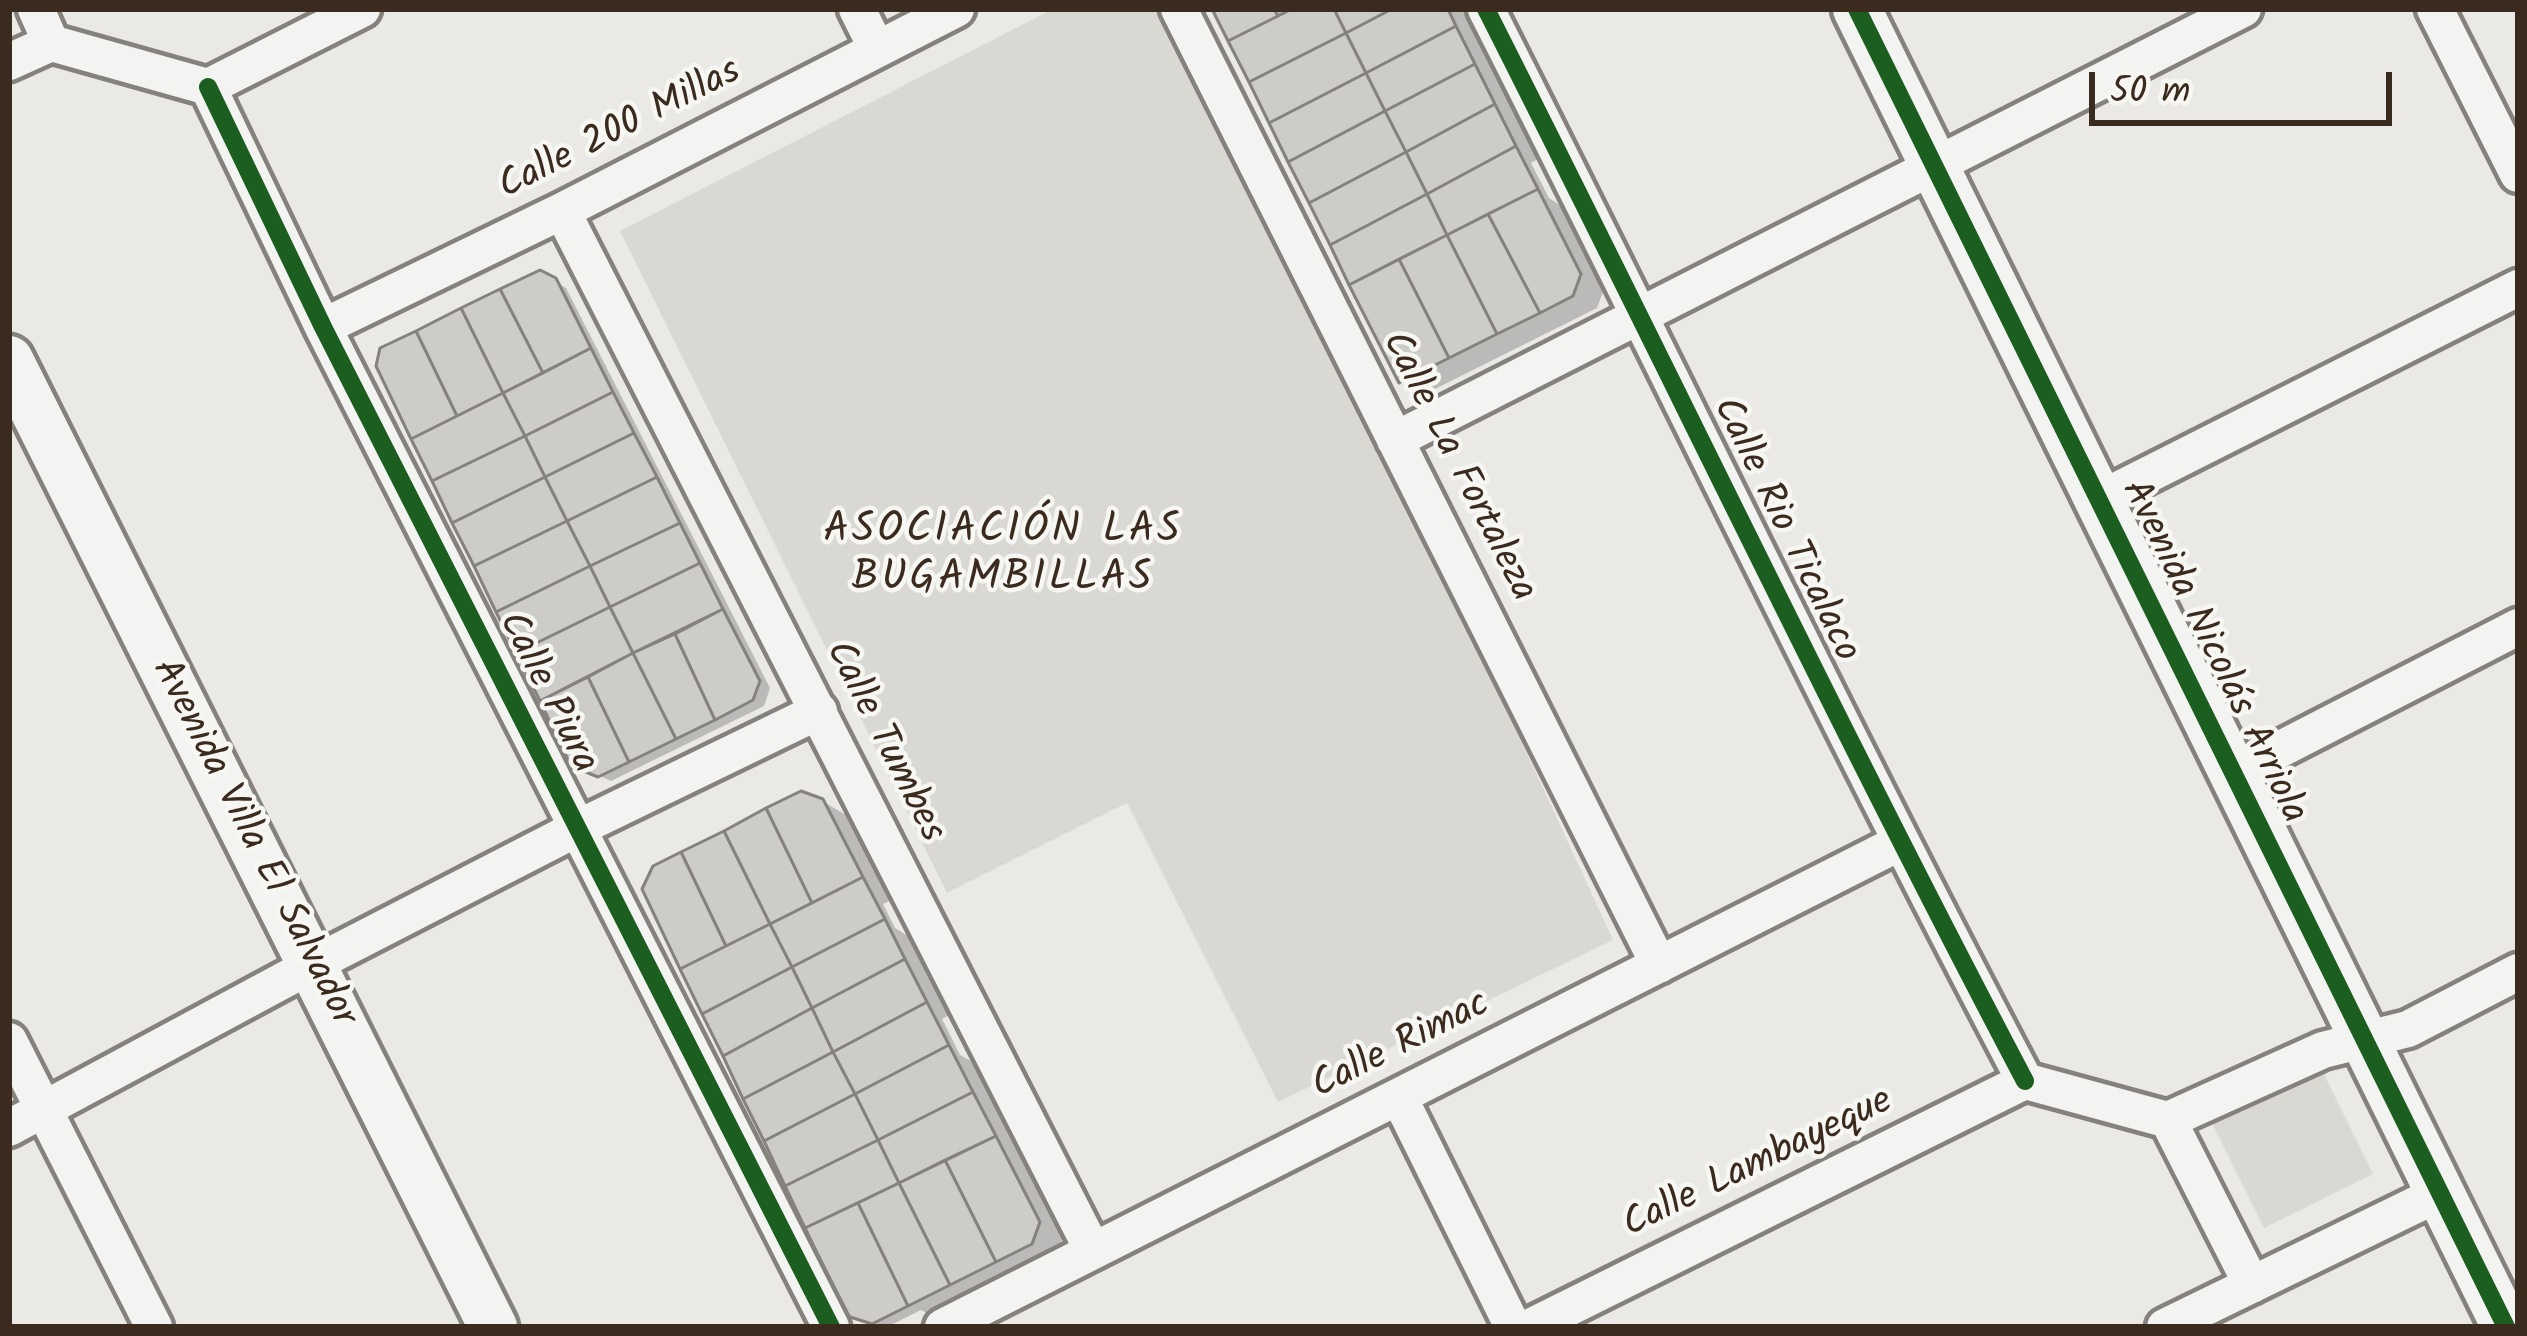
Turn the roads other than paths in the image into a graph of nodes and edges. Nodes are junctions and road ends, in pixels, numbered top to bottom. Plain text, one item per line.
1 (36, 9) edge
2 (362, 9) edge
3 (857, 9) edge
4 (956, 9) edge
5 (1179, 9) edge
6 (1486, 9) edge
7 (1857, 9) edge
8 (2161, 9) edge
9 (2243, 9) edge
10 (2435, 9) edge
11 (2177, 42) junction
12 (51, 43) junction
13 (876, 47) junction
14 (9, 62) edge
15 (208, 87) junction
16 (1934, 166) junction
17 (2518, 174) edge
18 (562, 211) junction
19 (2518, 288) edge
20 (1641, 315) junction
21 (323, 327) junction
22 (9, 360) edge
23 (1395, 440) junction
24 (2098, 500) junction
25 (2518, 627) edge
26 (819, 711) junction
27 (2234, 773) junction
28 (576, 829) junction
29 (1899, 843) junction
30 (312, 965) junction
31 (1659, 965) junction
32 (2518, 972) edge
33 (2365, 1040) junction
34 (9, 1041) edge
35 (2025, 1081) junction
36 (1399, 1096) junction
37 (44, 1111) junction
38 (2168, 1120) junction
39 (9, 1128) edge
40 (2440, 1193) junction
41 (1094, 1251) junction
42 (2252, 1285) junction
43 (154, 1327) edge
44 (493, 1327) edge
45 (831, 1327) edge
46 (943, 1327) edge
47 (1513, 1327) edge
48 (1530, 1327) edge
49 (2165, 1327) edge
50 (2506, 1327) edge

1 - 12 street
2 - 15 street
3 - 13 street
4 - 13 street, Calle 200 Millas
5 - 23 street, Calle La Fortaleza
6 - 20 street, Calle Rio Ticalaco
7 - 16 street, Avenida Nicolás Arriola
8 - 11 street
9 - 11 street
10 - 17 street
11 - 16 street
12 - 14 street
12 - 15 street
13 - 18 street, Calle 200 Millas
15 - 21 street, Calle Piura
16 - 20 street
16 - 24 street, Avenida Nicolás Arriola
18 - 21 street, Calle 200 Millas
18 - 26 street, Calle Tumbes
19 - 24 street
20 - 23 street
20 - 29 street, Calle Rio Ticalaco
21 - 28 street, Calle Piura
22 - 30 street, Avenida Villa El Salvador
23 - 31 street, Calle La Fortaleza
24 - 27 street, Avenida Nicolás Arriola
25 - 27 street
26 - 28 street
26 - 41 street, Calle Tumbes
27 - 33 street, Avenida Nicolás Arriola
28 - 30 street
28 - 45 street, Calle Piura
29 - 31 street, Calle Rimac
29 - 35 street, Calle Rio Ticalaco
30 - 37 street
30 - 44 street, Avenida Villa El Salvador
31 - 36 street, Calle Rimac
32 - 33 street
33 - 38 street
33 - 40 street, Avenida Nicolás Arriola
34 - 37 street
35 - 38 street
35 - 48 street, Calle Lambayeque
36 - 41 street, Calle Rimac
36 - 47 street
37 - 39 street
37 - 43 street
38 - 42 street
40 - 42 street
40 - 50 street, Avenida Nicolás Arriola
41 - 46 street, Calle Rimac
42 - 49 street

